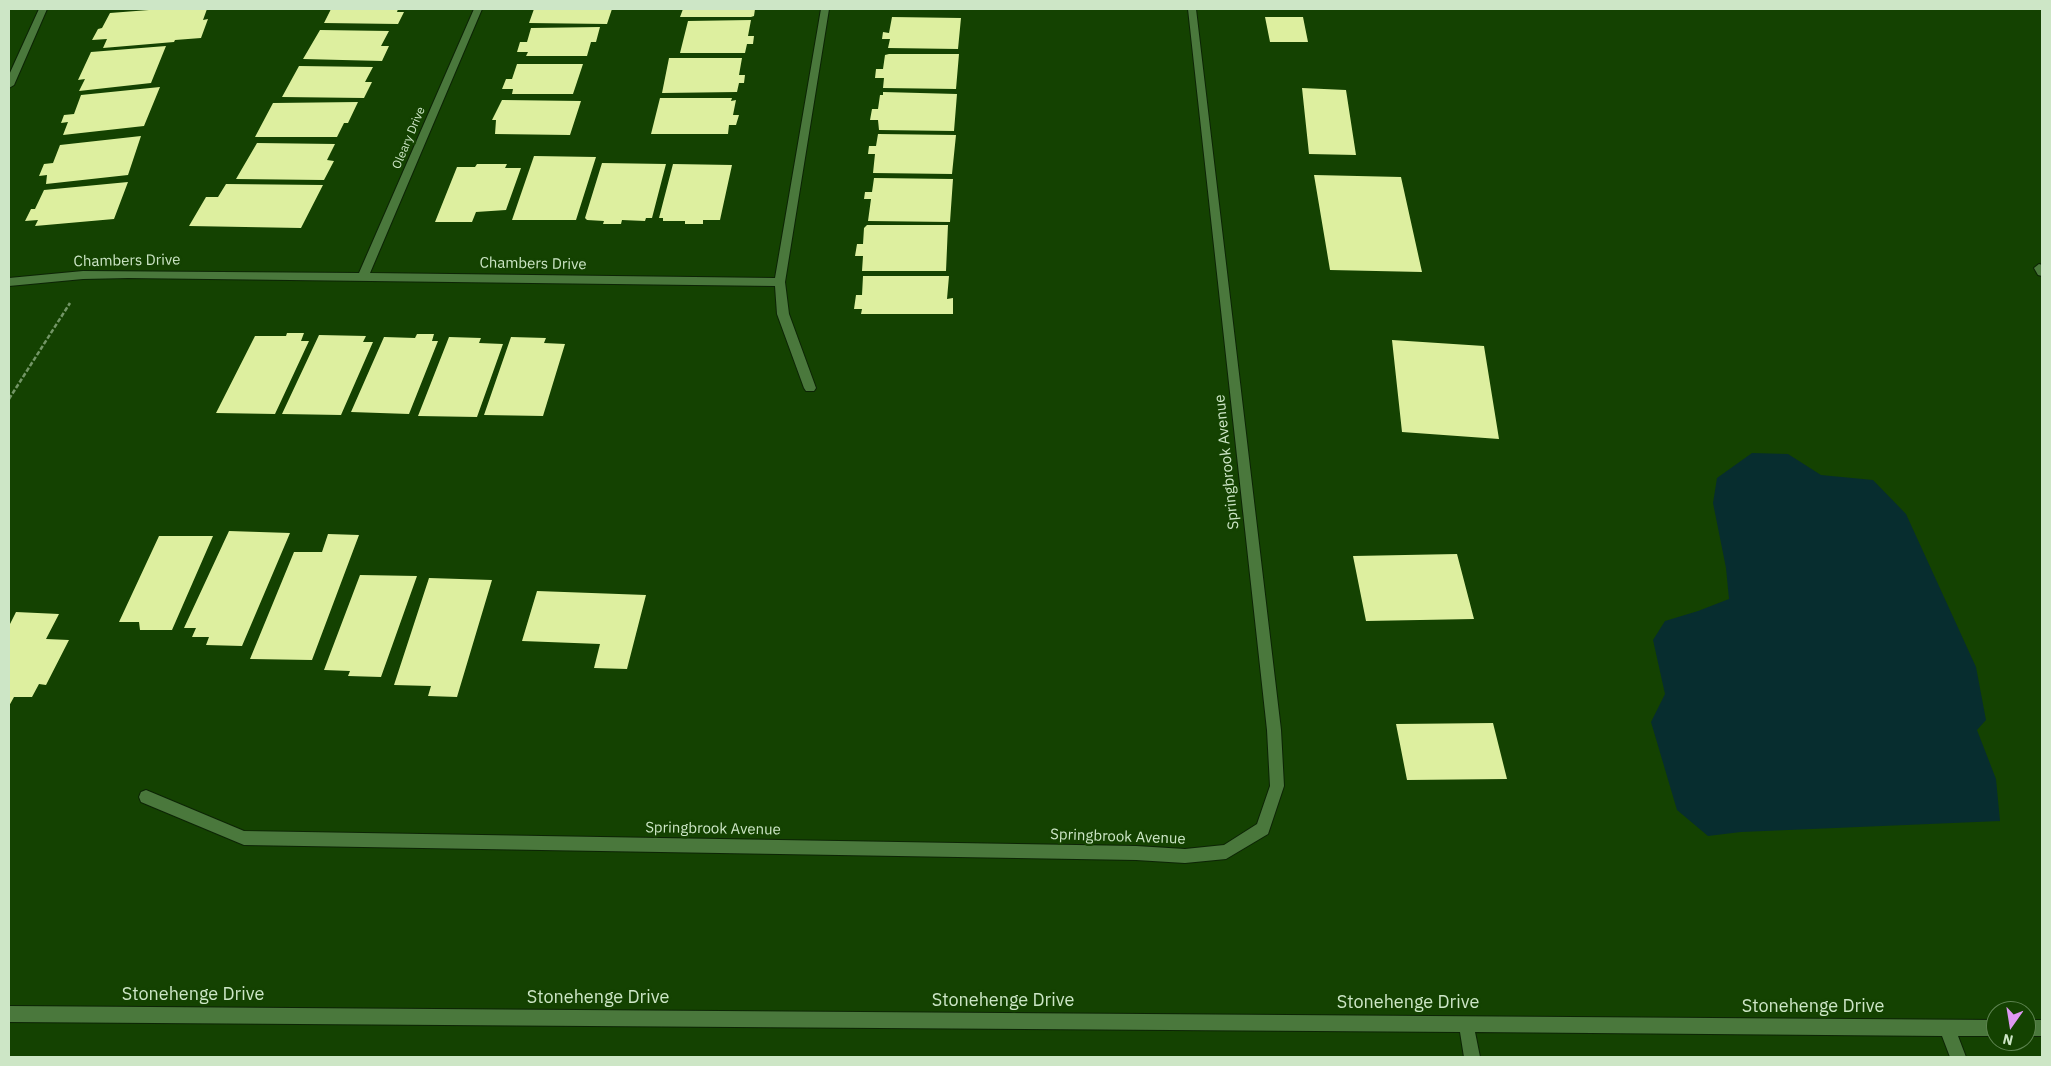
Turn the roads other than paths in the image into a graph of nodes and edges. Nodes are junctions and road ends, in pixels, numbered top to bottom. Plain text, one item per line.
1 (43, 9) edge
2 (478, 9) edge
3 (825, 9) edge
4 (1192, 9) edge
5 (9, 85) edge
6 (363, 277) junction
7 (9, 282) edge
8 (780, 282) junction
9 (810, 388) dead end
10 (146, 798) dead end
11 (9, 1014) edge
12 (1466, 1024) junction
13 (1947, 1028) junction
14 (1986, 1028) edge
15 (1472, 1057) edge
16 (1958, 1057) edge

1 - 5 street
2 - 6 street, Oleary Drive
3 - 8 street
4 - 10 street, Springbrook Avenue
6 - 7 street, Chambers Drive
6 - 8 street, Chambers Drive
8 - 9 street
11 - 12 street, Stonehenge Drive
12 - 13 street, Stonehenge Drive
12 - 15 street
13 - 14 street, Stonehenge Drive
13 - 16 street

